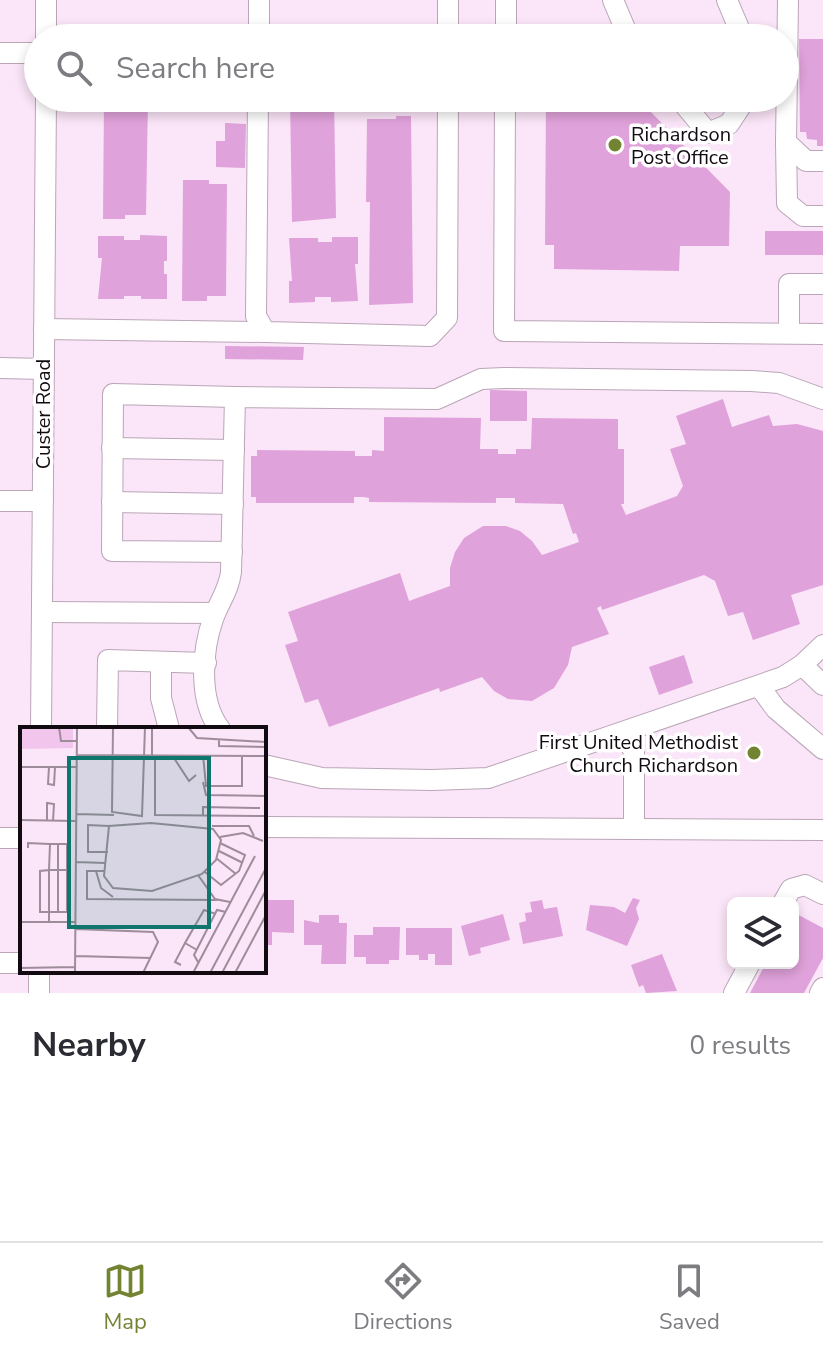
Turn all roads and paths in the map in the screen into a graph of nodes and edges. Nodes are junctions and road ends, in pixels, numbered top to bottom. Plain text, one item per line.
1 (46, 0) edge
2 (259, 0) edge
3 (448, 0) edge
4 (506, 0) edge
5 (613, 0) edge
6 (727, 0) edge
7 (788, 0) edge
8 (46, 24) edge
9 (259, 24) edge
10 (448, 24) edge
11 (506, 24) edge
12 (623, 24) edge
13 (736, 24) edge
14 (788, 24) edge
15 (0, 53) edge
16 (24, 53) edge
17 (46, 112) edge
18 (258, 112) edge
19 (448, 112) edge
20 (505, 112) edge
21 (691, 112) edge
22 (737, 112) edge
23 (786, 112) edge
24 (786, 142) junction
25 (823, 161) edge
26 (823, 216) edge
27 (823, 284) edge
28 (44, 329) junction
29 (265, 332) junction
30 (789, 333) junction
31 (823, 334) edge
32 (0, 368) edge
33 (44, 369) junction
34 (235, 397) junction
35 (823, 399) edge
36 (112, 448) junction
37 (234, 450) junction
38 (0, 501) edge
39 (43, 501) junction
40 (112, 502) junction
41 (233, 504) junction
42 (232, 552) junction
43 (42, 612) junction
44 (215, 613) junction
45 (823, 645) edge
46 (161, 662) junction
47 (206, 663) junction
48 (802, 665) junction
49 (823, 685) edge
50 (759, 686) junction
51 (41, 727) edge
52 (107, 727) edge
53 (168, 727) edge
54 (219, 727) edge
55 (624, 732) junction
56 (823, 749) edge
57 (266, 765) edge
58 (266, 818) edge
59 (266, 827) edge
60 (291, 827) junction
61 (634, 829) junction
62 (823, 830) edge
63 (823, 894) edge
64 (786, 897) edge
65 (747, 969) edge
66 (734, 993) edge

1 - 8 street
2 - 9 street
3 - 10 street
4 - 11 street
5 - 12 street
6 - 13 street
7 - 14 street
15 - 16 street
17 - 28 street, Custer Road
18 - 29 street
19 - 29 street
20 - 30 street
21 - 22 street
23 - 24 street
24 - 25 street
24 - 26 street
27 - 30 street
28 - 29 street
28 - 33 street, Custer Road
30 - 31 street
32 - 33 street
33 - 39 street, Custer Road
34 - 35 street
34 - 36 street
34 - 37 street
36 - 37 street
36 - 40 street
37 - 41 street
38 - 39 street
39 - 43 street, Custer Road
40 - 41 street
40 - 42 street
41 - 42 street
42 - 44 street
43 - 44 street
43 - 51 street, Custer Road
44 - 47 street
45 - 48 street
46 - 47 street
46 - 52 street
46 - 53 street
47 - 54 street
48 - 49 street
48 - 50 street
50 - 55 street
50 - 56 street
55 - 57 street
55 - 61 street
58 - 60 street
59 - 60 street
60 - 61 street
61 - 62 street
63 - 64 street
65 - 66 street

